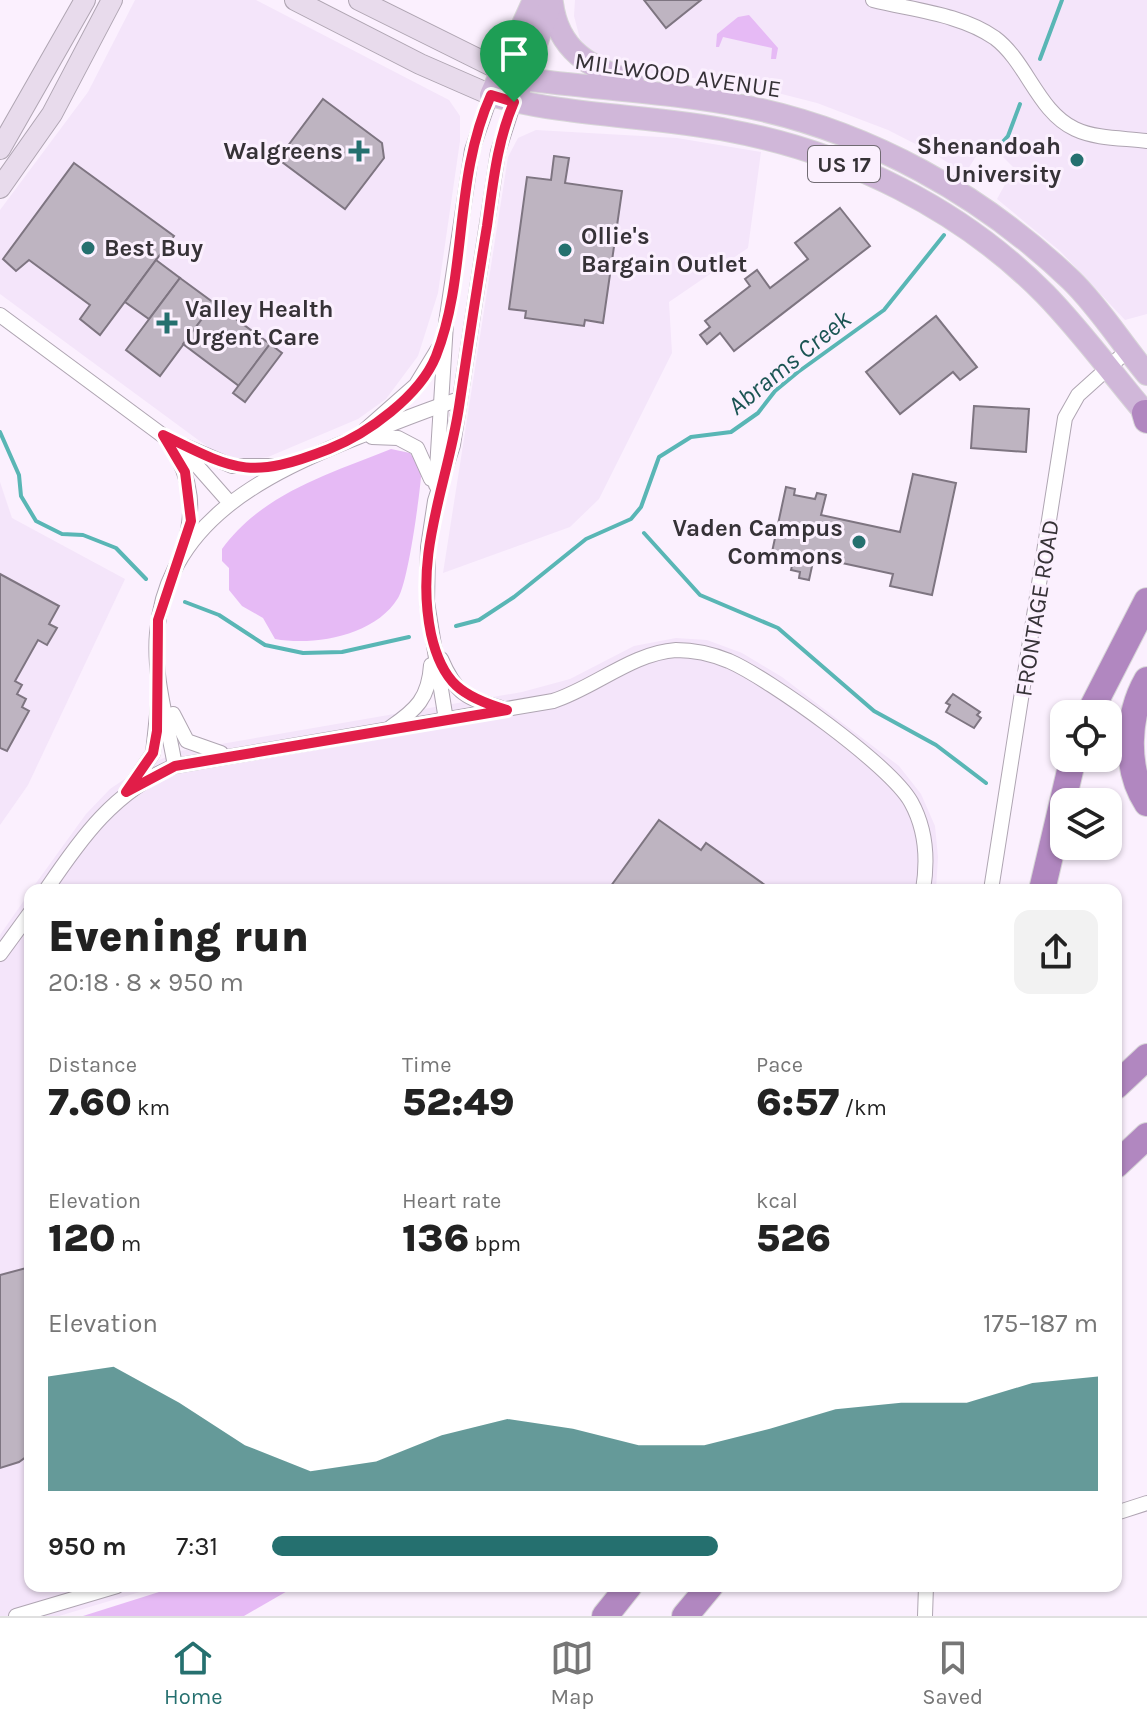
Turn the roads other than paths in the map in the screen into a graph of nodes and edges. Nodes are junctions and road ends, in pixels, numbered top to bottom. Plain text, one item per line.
1 (85, 0) edge
2 (112, 0) edge
3 (295, 0) edge
4 (359, 0) edge
5 (873, 0) edge
6 (546, 1) edge
7 (502, 71) junction
8 (524, 79) junction
9 (491, 95) junction
10 (664, 95) junction
11 (514, 102) junction
12 (1147, 141) edge
13 (0, 149) edge
14 (0, 188) edge
15 (0, 315) edge
16 (446, 323) junction
17 (1128, 350) junction
18 (1108, 368) junction
19 (1147, 374) edge
20 (460, 399) junction
21 (438, 406) junction
22 (1146, 416) edge
23 (163, 435) junction
24 (352, 440) junction
25 (289, 465) junction
26 (435, 501) junction
27 (229, 502) junction
28 (177, 569) junction
29 (1147, 601) edge
30 (1140, 619) edge
31 (432, 637) junction
32 (159, 668) junction
33 (1147, 680) edge
34 (1097, 700) edge
35 (507, 710) junction
36 (446, 720) junction
37 (388, 729) junction
38 (229, 756) junction
39 (175, 766) junction
40 (1070, 772) edge
41 (126, 792) junction
42 (1147, 803) edge
43 (50, 884) edge
44 (924, 884) edge
45 (992, 884) edge
46 (1043, 884) edge
47 (24, 921) edge
48 (0, 954) edge
49 (1147, 1057) edge
50 (1122, 1080) edge
51 (1147, 1136) edge
52 (1122, 1159) edge
53 (1147, 1503) edge
54 (1122, 1511) edge
55 (97, 1592) edge
56 (624, 1592) edge
57 (705, 1592) edge
58 (926, 1592) edge
59 (16, 1616) edge
60 (605, 1616) edge
61 (685, 1616) edge
62 (925, 1616) edge

1 - 13 main road
2 - 14 main road
3 - 9 main road
4 - 7 main road
5 - 12 street
6 - 7 main road
6 - 8 main road
6 - 10 main road, US 17
7 - 8 main road, MILLWOOD AVENUE
7 - 9 main road
8 - 10 main road, MILLWOOD AVENUE
8 - 11 main road
9 - 11 main road, MILLWOOD AVENUE / US 17
9 - 16 street
10 - 17 main road, MILLWOOD AVENUE / US 17
11 - 18 main road, MILLWOOD AVENUE / US 17
11 - 20 street
15 - 23 street
16 - 21 street
16 - 24 street
17 - 18 street, FRONTAGE ROAD
17 - 19 main road, US 17
18 - 22 main road, US 17
18 - 45 street, FRONTAGE ROAD
20 - 21 street
20 - 26 street
21 - 24 street
21 - 26 street
23 - 25 street
23 - 27 street
23 - 28 street
24 - 25 street
24 - 26 street
25 - 27 street
26 - 31 street
27 - 28 street
28 - 32 street
29 - 30 highway
30 - 34 highway
31 - 35 street
31 - 36 street
31 - 37 street
32 - 38 street
32 - 39 street
32 - 41 street
33 - 42 highway
35 - 36 street
35 - 44 street
36 - 37 street
37 - 38 street
38 - 39 street
39 - 41 street
40 - 46 highway
41 - 43 street
47 - 48 street
49 - 50 highway
51 - 52 highway
53 - 54 street
55 - 59 street
56 - 60 highway
57 - 61 highway
58 - 62 street

